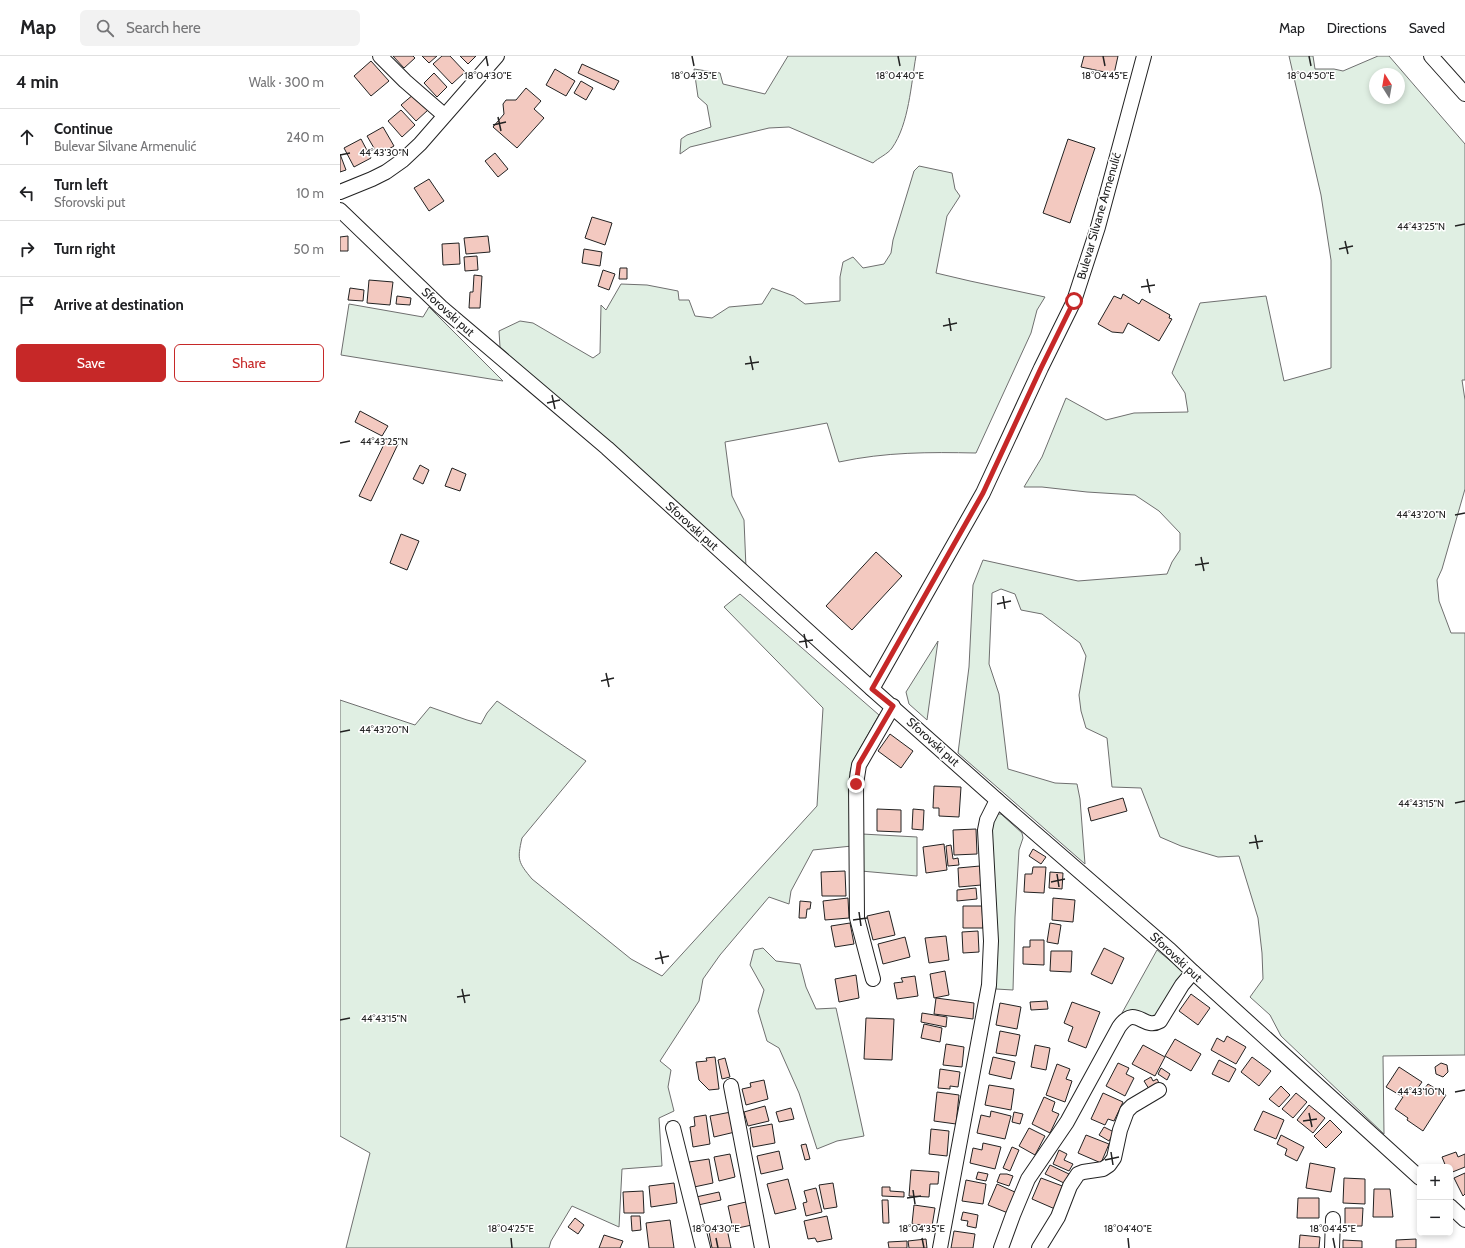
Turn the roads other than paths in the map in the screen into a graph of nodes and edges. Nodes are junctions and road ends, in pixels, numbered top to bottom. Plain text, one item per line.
1 (380, 56) edge
2 (496, 56) edge
3 (1144, 56) edge
4 (1431, 56) edge
5 (1465, 94) edge
6 (444, 115) junction
7 (340, 192) edge
8 (340, 210) edge
9 (872, 689) junction
10 (893, 706) junction
11 (997, 800) junction
12 (1193, 972) junction
13 (873, 979) dead end
14 (731, 1086) dead end
15 (1159, 1090) dead end
16 (673, 1128) dead end
17 (1417, 1175) edge
18 (1453, 1209) edge
19 (1333, 1219) dead end
20 (1465, 1220) edge
21 (703, 1248) edge
22 (762, 1248) edge
23 (940, 1248) edge
24 (1001, 1248) edge
25 (1039, 1248) edge
26 (1332, 1248) edge

1 - 6 street
2 - 6 street
3 - 9 street, Bulevar Silvane Armenulić
4 - 5 street
6 - 7 street
8 - 9 street, Sforovski put
9 - 10 street, Sforovski put
10 - 11 street, Sforovski put
10 - 13 street
11 - 12 street, Sforovski put
11 - 23 street
12 - 17 street, Sforovski put
12 - 24 street
14 - 22 street
15 - 25 street
16 - 21 street
18 - 20 street
19 - 26 street

